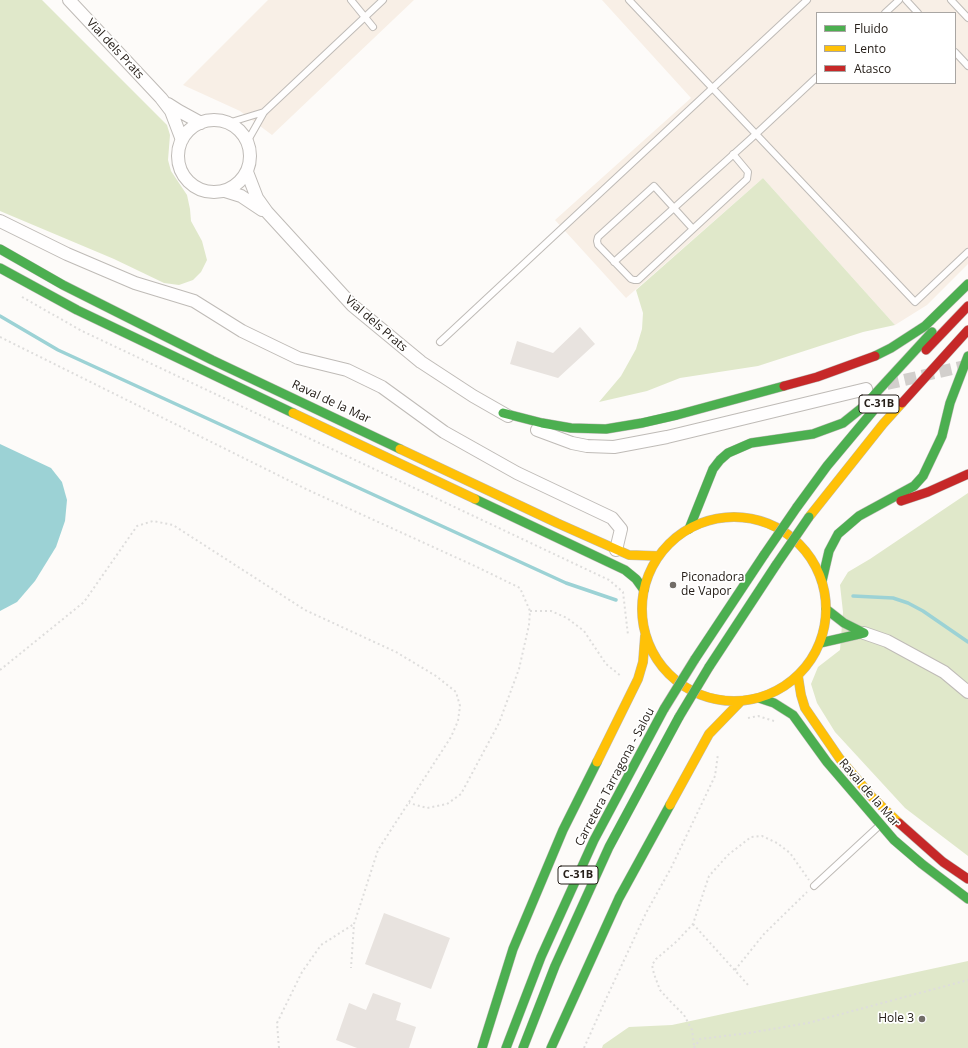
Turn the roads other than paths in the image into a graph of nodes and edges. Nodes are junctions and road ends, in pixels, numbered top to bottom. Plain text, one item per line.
1 (69, 0) edge
2 (351, 0) edge
3 (383, 0) edge
4 (630, 0) edge
5 (807, 0) edge
6 (899, 0) edge
7 (906, 0) edge
8 (951, 0) edge
9 (886, 12) edge
10 (917, 12) edge
11 (366, 16) junction
12 (968, 18) edge
13 (373, 27) dead end
14 (956, 53) edge
15 (968, 66) edge
16 (816, 78) edge
17 (713, 88) junction
18 (161, 98) junction
19 (264, 112) junction
20 (201, 123) junction
21 (228, 123) junction
22 (756, 134) junction
23 (182, 140) junction
24 (247, 142) junction
25 (733, 154) junction
26 (247, 172) junction
27 (225, 190) junction
28 (674, 208) junction
29 (267, 212) junction
30 (0, 220) edge
31 (693, 229) junction
32 (0, 249) edge
33 (968, 252) edge
34 (614, 262) junction
35 (0, 268) edge
36 (968, 284) edge
37 (968, 293) edge
38 (968, 306) edge
39 (968, 330) edge
40 (440, 342) dead end
41 (968, 356) edge
42 (866, 389) dead end
43 (503, 413) junction
44 (968, 474) edge
45 (859, 516) junction
46 (689, 529) junction
47 (616, 550) junction
48 (659, 556) junction
49 (822, 581) junction
50 (644, 590) junction
51 (826, 609) junction
52 (864, 633) junction
53 (645, 636) junction
54 (820, 643) junction
55 (798, 676) junction
56 (968, 692) edge
57 (759, 698) junction
58 (741, 701) junction
59 (880, 825) junction
60 (968, 879) edge
61 (814, 886) road end
62 (968, 899) edge
63 (482, 1048) edge
64 (506, 1048) edge
65 (523, 1048) edge
66 (551, 1048) edge

1 - 18 street, Vial dels Prats
2 - 11 lane
3 - 11 lane
4 - 17 lane
5 - 17 lane
6 - 9 lane
7 - 10 lane
8 - 12 lane
11 - 13 lane
11 - 19 lane
14 - 15 lane
16 - 22 lane
17 - 22 lane
17 - 40 lane
18 - 20 street, Vial dels Prats
18 - 23 street, Vial dels Prats
19 - 21 lane
19 - 24 lane
20 - 21 street
20 - 23 street
21 - 24 street
22 - 25 lane
22 - 33 lane
23 - 27 street
24 - 26 street
25 - 28 lane
25 - 31 lane
26 - 27 street
26 - 29 street, Vial dels Prats
27 - 29 street, Vial dels Prats
28 - 31 lane
28 - 34 lane
28 - 34 lane
29 - 43 street, Vial dels Prats
30 - 47 street
31 - 34 lane
32 - 47 main road, Raval de la Mar
35 - 50 main road, Raval de la Mar
36 - 43 main road
37 - 46 main road
38 - 64 main road, Carretera Tarragona - Salou / C-31B, bridge
39 - 65 main road, C-31B, bridge
41 - 45 main road
42 - 43 street, Vial dels Prats
44 - 45 main road
45 - 49 main road
46 - 48 main road
46 - 49 main road
47 - 48 main road, Raval de la Mar
48 - 50 main road
49 - 51 main road
50 - 53 main road
51 - 52 main road
51 - 54 main road
52 - 54 main road
52 - 56 street
53 - 58 main road
53 - 63 main road
54 - 55 main road
55 - 57 main road
55 - 60 main road, Raval de la Mar
57 - 58 main road
57 - 59 main road, Raval de la Mar
58 - 66 main road
59 - 61 lane
59 - 62 main road, Raval de la Mar

